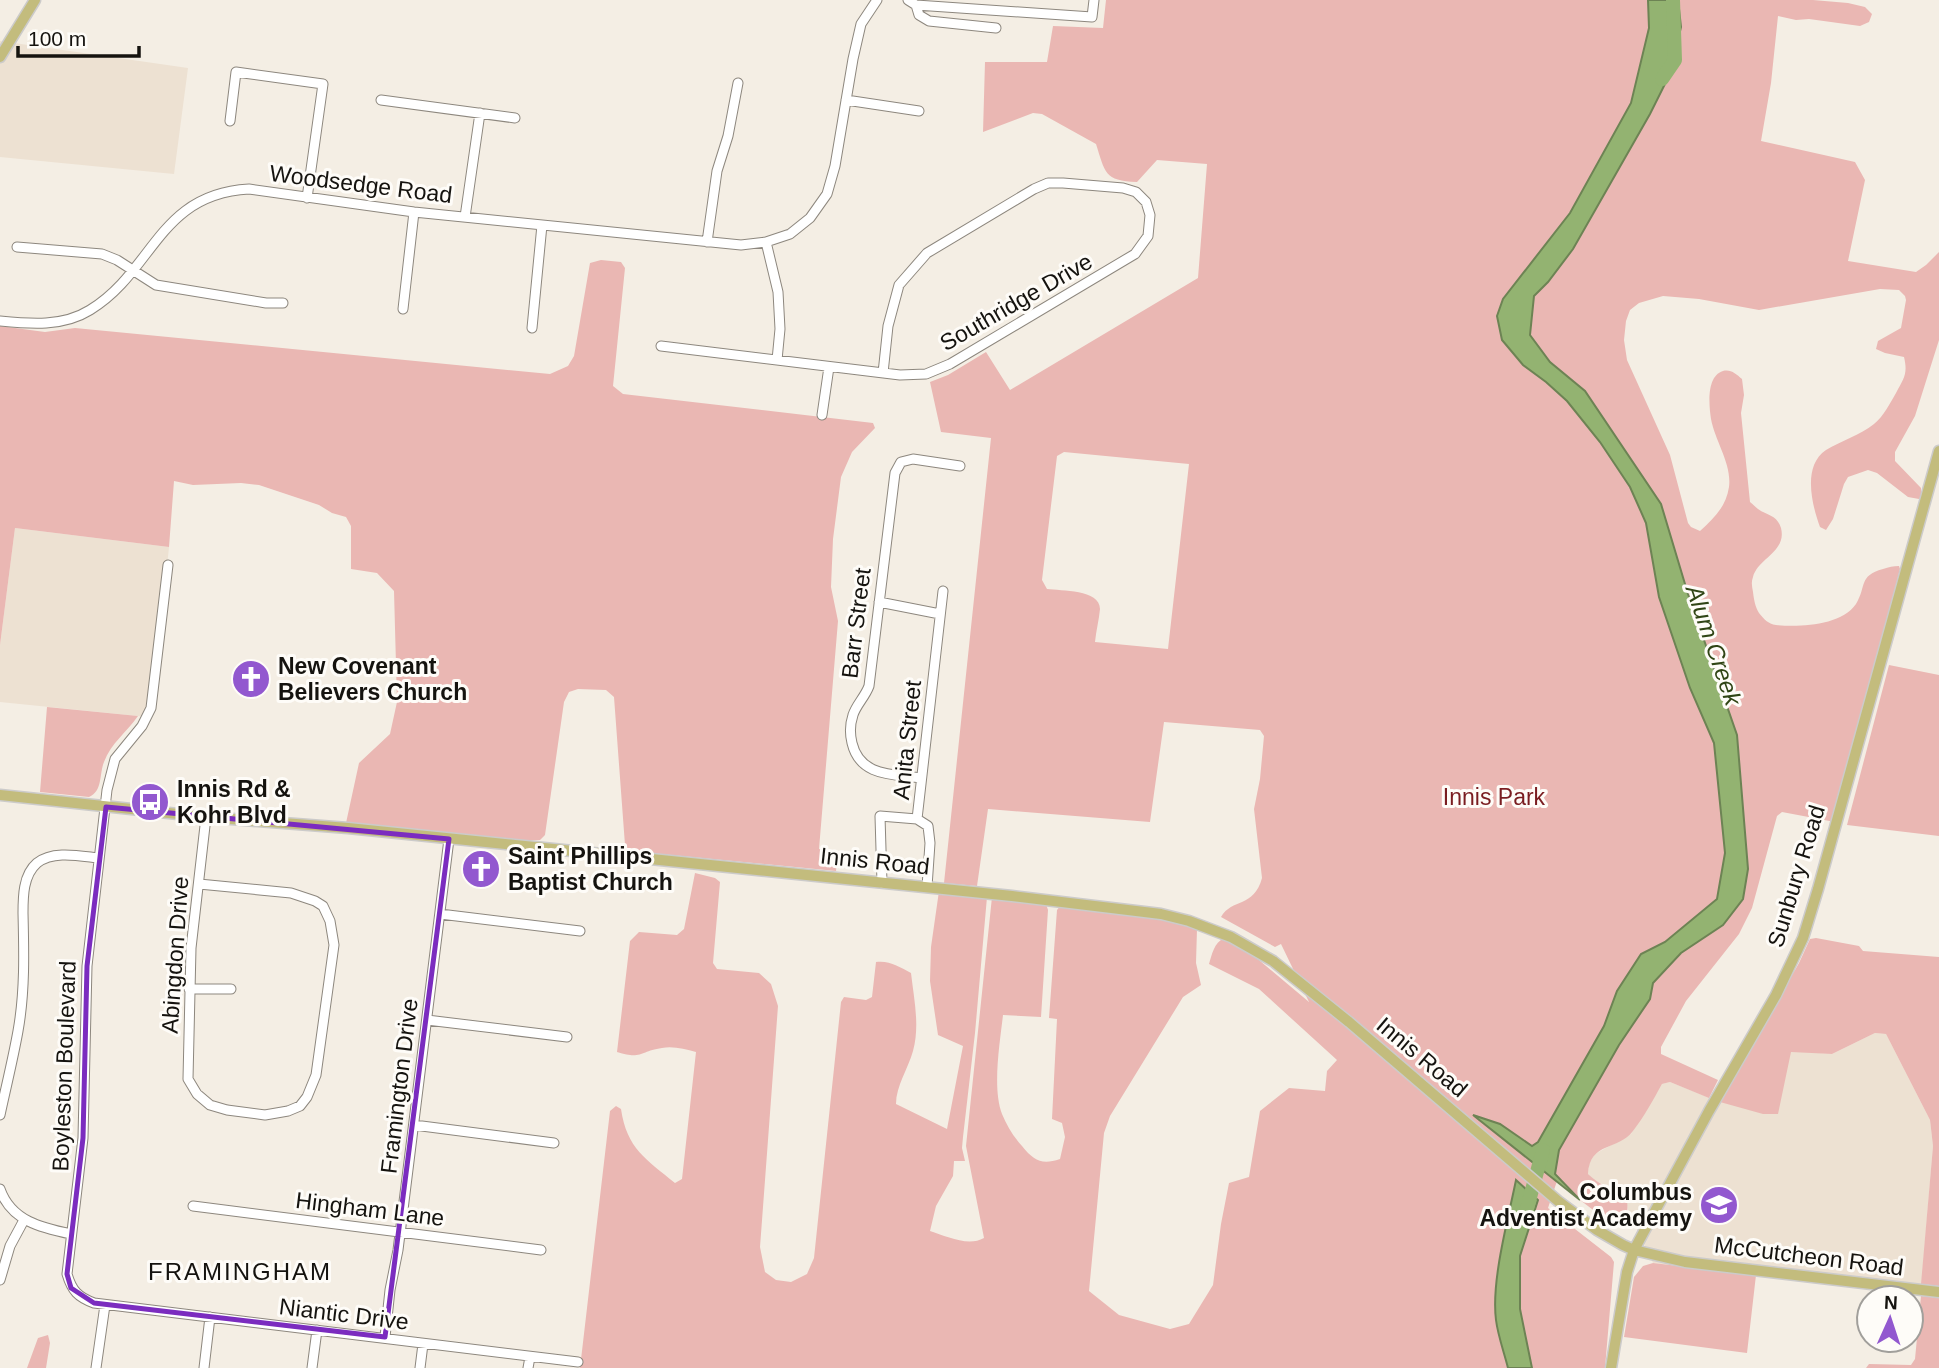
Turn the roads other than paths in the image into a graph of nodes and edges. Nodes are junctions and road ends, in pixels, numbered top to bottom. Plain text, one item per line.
1 (35, 0) edge
2 (877, 0) edge
3 (1094, 0) edge
4 (912, 3) edge
5 (996, 29) dead end
6 (0, 57) edge
7 (738, 83) dead end
8 (381, 100) dead end
9 (846, 100) junction
10 (919, 111) dead end
11 (480, 113) junction
12 (515, 118) dead end
13 (230, 121) dead end
14 (307, 198) junction
15 (414, 212) junction
16 (465, 217) junction
17 (542, 225) junction
18 (707, 242) junction
19 (766, 242) junction
20 (16, 247) dead end
21 (132, 271) junction
22 (283, 303) dead end
23 (403, 309) dead end
24 (0, 321) edge
25 (532, 328) dead end
26 (661, 346) dead end
27 (777, 360) junction
28 (829, 367) junction
29 (883, 373) junction
30 (822, 415) dead end
31 (1939, 451) edge
32 (960, 466) dead end
33 (168, 565) dead end
34 (943, 591) dead end
35 (879, 602) junction
36 (940, 614) junction
37 (921, 778) junction
38 (0, 795) edge
39 (106, 807) junction
40 (206, 817) junction
41 (917, 819) junction
42 (449, 839) junction
43 (99, 858) junction
44 (882, 883) junction
45 (199, 884) junction
46 (927, 887) junction
47 (440, 914) junction
48 (580, 931) dead end
49 (189, 989) junction
50 (232, 989) dead end
51 (426, 1020) junction
52 (567, 1037) dead end
53 (0, 1115) edge
54 (414, 1125) junction
55 (554, 1143) dead end
56 (0, 1189) edge
57 (193, 1206) dead end
58 (24, 1220) junction
59 (400, 1231) junction
60 (71, 1234) junction
61 (541, 1250) dead end
62 (1634, 1250) junction
63 (0, 1280) edge
64 (1939, 1292) edge
65 (105, 1305) junction
66 (211, 1317) junction
67 (317, 1330) junction
68 (385, 1338) junction
69 (423, 1344) junction
70 (530, 1357) junction
71 (578, 1362) dead end
72 (96, 1368) edge
73 (204, 1368) edge
74 (312, 1368) edge
75 (420, 1368) edge
76 (528, 1368) edge
77 (1611, 1368) edge

1 - 6 main road
2 - 9 street
3 - 4 street
4 - 5 street
7 - 18 street
8 - 11 street
9 - 10 street
9 - 19 street
11 - 12 street
11 - 16 street
13 - 14 street
14 - 15 street, Woodsedge Road
14 - 21 street, Woodsedge Road
15 - 16 street, Woodsedge Road
15 - 23 street
16 - 17 street, Woodsedge Road
17 - 18 street, Woodsedge Road
17 - 25 street
18 - 19 street, Woodsedge Road
19 - 27 street
20 - 21 street
21 - 22 street
21 - 24 street, Woodsedge Road
26 - 27 street, Southridge Drive
27 - 28 street, Southridge Drive
28 - 29 street, Southridge Drive
28 - 30 street
29 - 29 street, Southridge Drive
31 - 62 main road, Sunbury Road
32 - 35 street, Barr Street
33 - 39 street, Boyleston Boulevard
34 - 36 street, Anita Street
35 - 36 street
35 - 37 street, Barr Street
36 - 37 street, Anita Street
37 - 41 street, Anita Street
38 - 39 main road, Innis Road
39 - 40 main road, Innis Road
39 - 43 street, Boyleston Boulevard
40 - 42 main road, Innis Road
40 - 45 street, Abingdon Drive
41 - 44 street
41 - 46 street, Anita Street
42 - 44 main road, Innis Road
42 - 47 street, Framington Drive
43 - 53 street
43 - 60 street, Boyleston Boulevard
44 - 46 main road, Innis Road
45 - 49 street, Abingdon Drive
45 - 49 street, Abingdon Drive
46 - 62 main road, Innis Road
47 - 48 street
47 - 51 street, Framington Drive
49 - 50 street
51 - 52 street
51 - 54 street, Framington Drive
54 - 55 street
54 - 59 street, Framington Drive
56 - 58 street
57 - 59 street, Hingham Lane
58 - 60 street
58 - 63 street
59 - 61 street, Hingham Lane
59 - 68 street, Framington Drive
60 - 65 street, Boyleston Boulevard
62 - 64 main road, McCutcheon Road
62 - 77 main road, Sunbury Road
65 - 66 street, Niantic Drive
65 - 72 street
66 - 67 street, Niantic Drive
66 - 73 street
67 - 68 street, Niantic Drive
67 - 74 street
68 - 69 street, Niantic Drive
69 - 70 street, Niantic Drive
69 - 75 street
70 - 71 street, Niantic Drive
70 - 76 street

